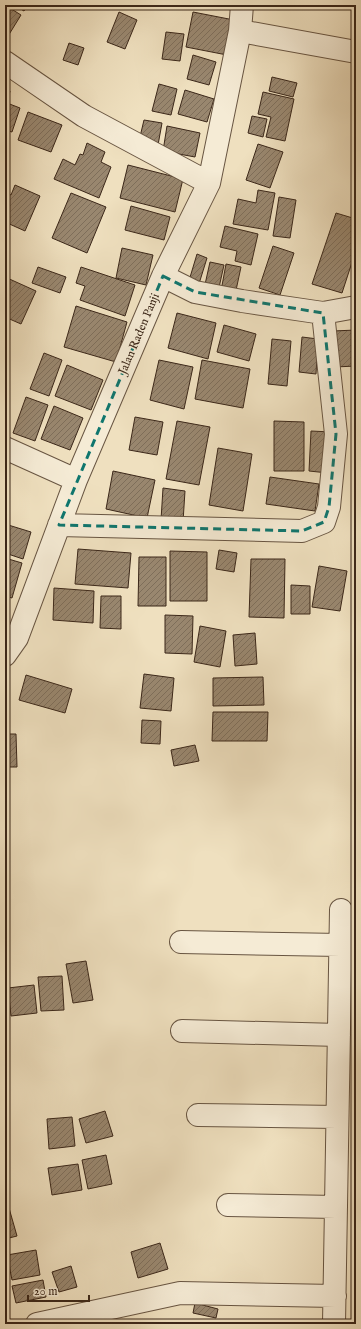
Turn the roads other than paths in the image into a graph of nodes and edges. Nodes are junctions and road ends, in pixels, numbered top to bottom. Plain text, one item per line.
1 (242, 5) edge
2 (240, 31) junction
3 (356, 52) edge
4 (5, 62) edge
5 (209, 183) junction
6 (164, 276) junction
7 (356, 307) edge
8 (323, 313) junction
9 (5, 448) edge
10 (76, 480) junction
11 (59, 525) junction
12 (5, 655) edge
13 (340, 910) dead end
14 (181, 942) dead end
15 (340, 945) junction
16 (182, 1031) dead end
17 (339, 1035) junction
18 (198, 1115) dead end
19 (337, 1117) junction
20 (228, 1205) dead end
21 (336, 1207) junction
22 (335, 1296) junction
23 (37, 1324) edge
24 (334, 1324) edge

1 - 2 street, Jalan Raden Panji
2 - 3 street
2 - 5 street, Jalan Raden Panji
4 - 5 street
5 - 6 street, Jalan Raden Panji
6 - 8 street
6 - 10 street, Jalan Raden Panji
7 - 8 street
8 - 11 street
9 - 10 street
10 - 11 street, Jalan Raden Panji
11 - 12 street, Jalan Raden Panji
13 - 15 street
14 - 15 street
15 - 17 street
16 - 17 street
17 - 19 street
18 - 19 street
19 - 21 street
20 - 21 street
21 - 22 street
22 - 23 street
22 - 24 street

